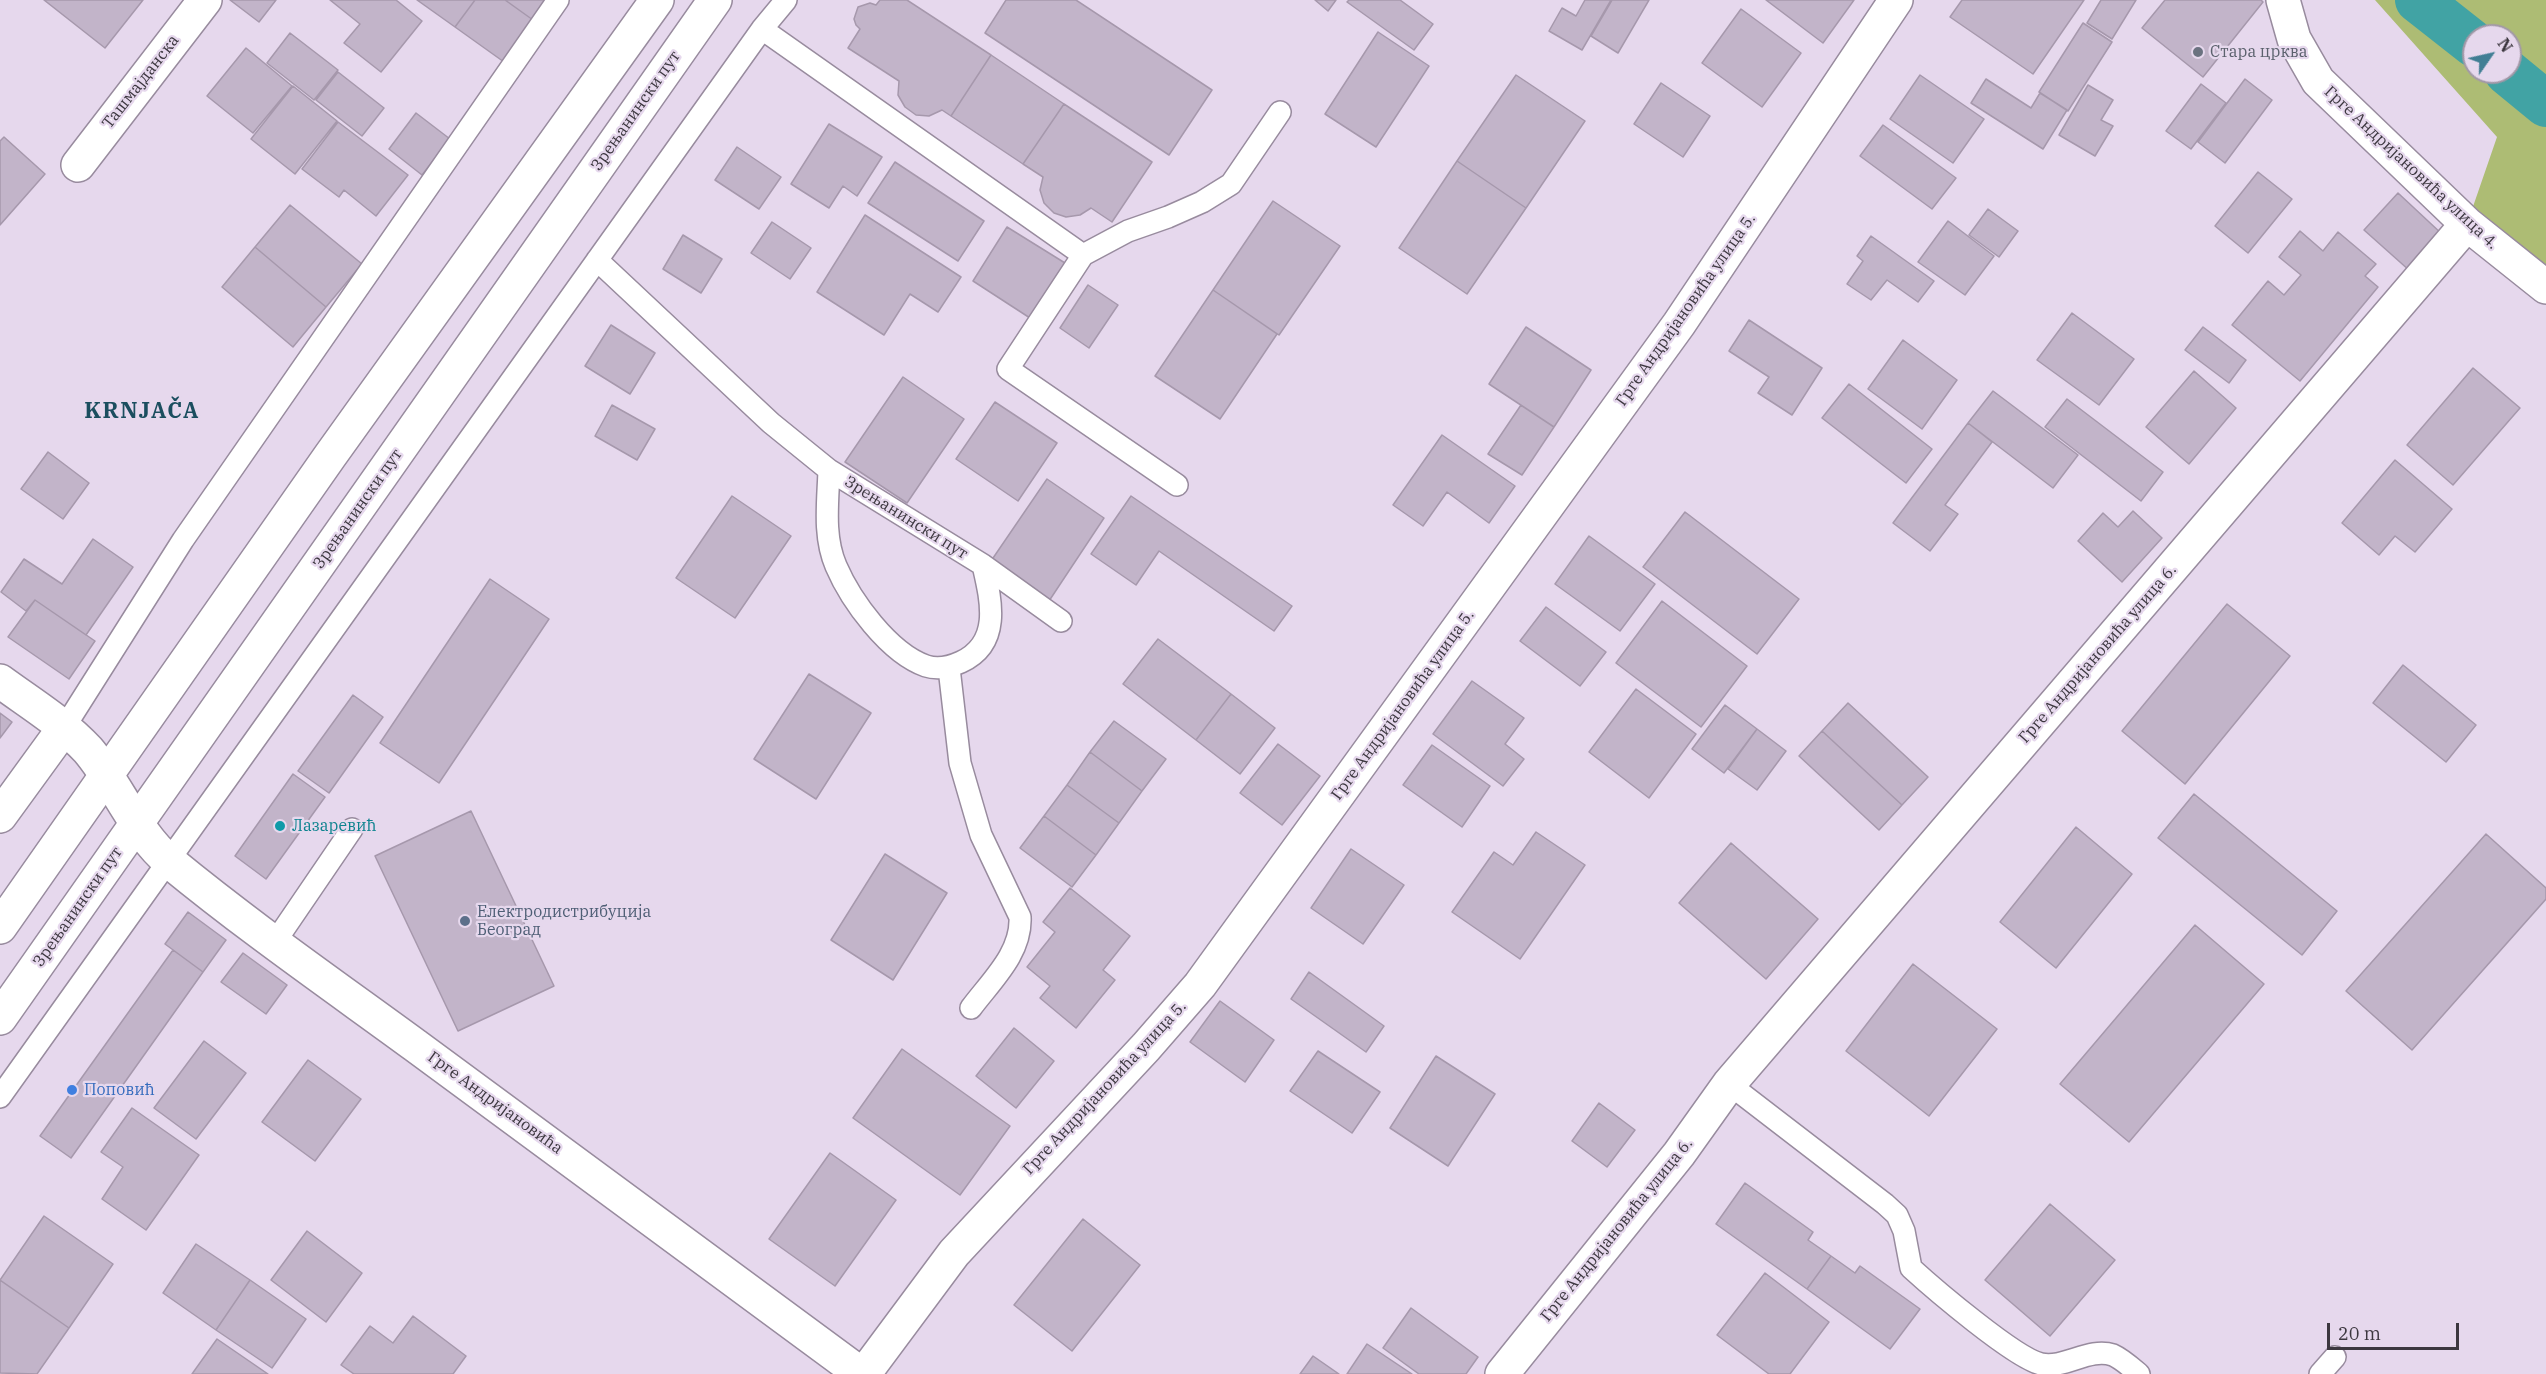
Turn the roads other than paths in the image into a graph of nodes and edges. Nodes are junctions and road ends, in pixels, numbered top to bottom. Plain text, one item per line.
1 (205, 0) edge
2 (558, 0) edge
3 (657, 0) edge
4 (715, 0) edge
5 (786, 0) edge
6 (1896, 0) edge
7 (2283, 0) edge
8 (762, 29) junction
9 (1280, 112) dead end
10 (78, 165) dead end
11 (2467, 224) junction
12 (1083, 255) junction
13 (597, 260) junction
14 (2546, 287) edge
15 (829, 470) junction
16 (1177, 485) dead end
17 (983, 565) junction
18 (1061, 621) dead end
19 (949, 668) junction
20 (0, 681) edge
21 (64, 728) junction
22 (107, 775) junction
23 (0, 816) edge
24 (138, 822) junction
25 (352, 829) dead end
26 (169, 862) junction
27 (0, 927) edge
28 (275, 942) junction
29 (971, 1008) dead end
30 (0, 1017) edge
31 (1729, 1084) junction
32 (0, 1097) edge
33 (2335, 1357) dead end
34 (863, 1374) edge
35 (1502, 1374) edge
36 (2139, 1374) edge
37 (2320, 1374) edge

1 - 10 street, Ташмајданска
2 - 21 lane
3 - 22 street
4 - 24 street, Зрењанински пут
5 - 8 lane
6 - 34 street, Грге Андријановића улица 5.
7 - 11 street, Грге Андријановића улица 4.
8 - 12 lane
8 - 13 lane
9 - 12 lane
11 - 14 street, Грге Андријановића улица 4.
11 - 31 street, Грге Андријановића улица 6.
12 - 16 lane
13 - 15 lane, Зрењанински пут
13 - 26 lane
15 - 17 lane, Зрењанински пут
15 - 19 lane
17 - 18 lane, Зрењанински пут
17 - 19 lane
19 - 29 lane
20 - 21 street, Грге Андријановића
21 - 22 street, Грге Андријановића
21 - 23 street
22 - 24 street, Грге Андријановића
22 - 27 street
24 - 26 street, Грге Андријановића
24 - 30 street, Зрењанински пут
25 - 28 lane
26 - 28 street, Грге Андријановића
26 - 32 lane
28 - 34 street, Грге Андријановића
31 - 35 street, Грге Андријановића улица 6.
31 - 36 lane
33 - 37 lane

